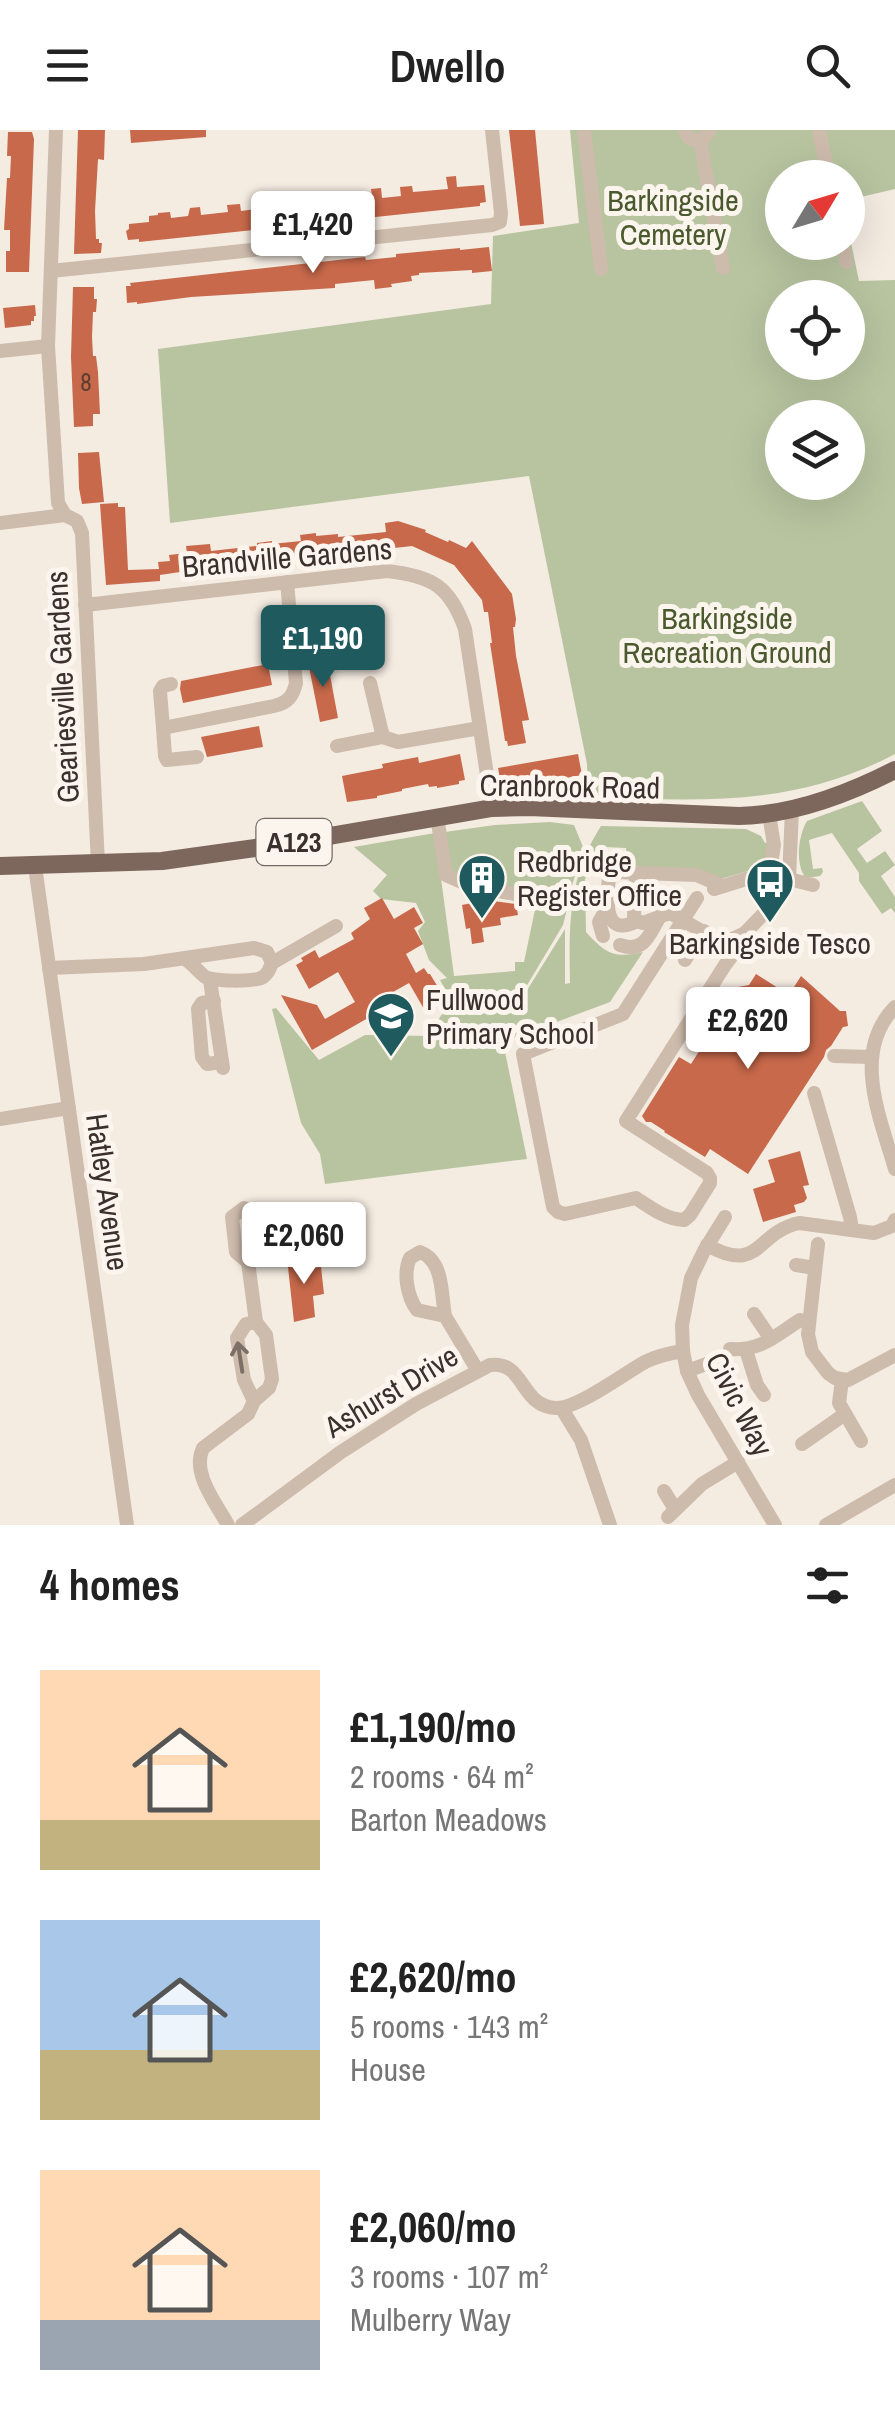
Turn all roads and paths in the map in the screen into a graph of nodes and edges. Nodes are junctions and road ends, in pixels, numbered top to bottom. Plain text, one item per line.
1 (56, 130) edge
2 (492, 130) edge
3 (584, 130) edge
4 (685, 130) edge
5 (819, 130) edge
6 (705, 135) edge
7 (825, 160) edge
8 (723, 268) dead end
9 (601, 269) dead end
10 (51, 271) junction
11 (48, 346) junction
12 (0, 351) edge
13 (65, 515) junction
14 (0, 523) edge
15 (287, 582) junction
16 (85, 604) junction
17 (370, 682) dead end
18 (171, 684) dead end
19 (175, 728) junction
20 (480, 728) junction
21 (383, 737) junction
22 (336, 746) dead end
23 (197, 757) dead end
24 (895, 770) edge
25 (492, 808) junction
26 (792, 809) junction
27 (768, 814) junction
28 (437, 816) junction
29 (98, 864) junction
30 (772, 865) junction
31 (0, 866) edge
32 (35, 866) junction
33 (790, 872) junction
34 (641, 873) junction
35 (813, 885) dead end
36 (722, 886) junction
37 (515, 894) dead end
38 (697, 898) junction
39 (607, 908) junction
40 (660, 916) junction
41 (637, 921) junction
42 (682, 921) junction
43 (336, 926) dead end
44 (704, 931) junction
45 (745, 933) junction
46 (603, 936) dead end
47 (719, 941) junction
48 (620, 945) dead end
49 (185, 959) junction
50 (686, 960) dead end
51 (272, 962) junction
52 (725, 965) junction
53 (49, 968) junction
54 (210, 980) junction
55 (895, 1007) edge
56 (834, 1056) dead end
57 (872, 1058) junction
58 (223, 1065) dead end
59 (814, 1093) dead end
60 (69, 1108) junction
61 (0, 1118) edge
62 (895, 1169) edge
63 (724, 1217) dead end
64 (895, 1220) edge
65 (852, 1230) junction
66 (818, 1244) dead end
67 (708, 1245) junction
68 (248, 1262) dead end
69 (796, 1265) dead end
70 (815, 1268) junction
71 (754, 1314) dead end
72 (445, 1316) dead end
73 (256, 1322) junction
74 (808, 1322) junction
75 (771, 1339) junction
76 (683, 1351) junction
77 (895, 1356) edge
78 (712, 1362) dead end
79 (478, 1371) junction
80 (687, 1371) junction
81 (842, 1380) junction
82 (764, 1395) dead end
83 (254, 1401) junction
84 (562, 1408) junction
85 (842, 1408) junction
86 (862, 1441) dead end
87 (802, 1444) dead end
88 (738, 1462) junction
89 (895, 1485) edge
90 (664, 1490) dead end
91 (610, 1516) edge
92 (126, 1525) edge
93 (228, 1525) edge
94 (242, 1525) edge
95 (776, 1525) edge
96 (826, 1525) edge

1 - 10 street, Geariesville Gardens
2 - 10 street
3 - 9 street
4 - 6 street
5 - 7 street
6 - 8 street
10 - 11 street, Geariesville Gardens
11 - 12 street
11 - 13 street, Geariesville Gardens
13 - 14 street
13 - 16 street, Geariesville Gardens
15 - 16 street, Brandville Gardens
15 - 19 street
15 - 20 street, Brandville Gardens
16 - 29 street, Geariesville Gardens
17 - 21 street
18 - 19 street
19 - 23 street
20 - 21 street
20 - 25 street, Brandville Gardens
21 - 22 street
24 - 26 main road, Cranbrook Road / A123
25 - 27 main road, Cranbrook Road / A123
25 - 28 main road, Cranbrook Road / A123
26 - 27 main road, Cranbrook Road / A123
26 - 33 street
27 - 30 street
28 - 29 main road, Cranbrook Road / A123
28 - 37 street
29 - 32 main road, Cranbrook Road / A123
30 - 33 street
30 - 36 street
31 - 32 main road, Cranbrook Road / A123
32 - 53 street, Hatley Avenue
33 - 35 street
33 - 45 street
34 - 36 street
34 - 39 street
34 - 41 street
36 - 38 street
38 - 42 street
38 - 44 street
39 - 41 street
39 - 46 street
40 - 41 street
40 - 42 street
40 - 48 street
42 - 44 street
42 - 52 street
43 - 51 street
44 - 47 street
44 - 50 street
45 - 47 street
45 - 52 street
47 - 52 street
49 - 51 street
49 - 53 street
49 - 54 street
51 - 54 street
53 - 60 street, Hatley Avenue
54 - 58 street
55 - 57 street
56 - 57 street
57 - 62 street
59 - 65 street
60 - 61 street
60 - 92 street, Hatley Avenue
63 - 67 street, Civic Way
64 - 65 street
65 - 67 street
66 - 70 street
67 - 76 street, Civic Way
68 - 73 street
69 - 70 street
70 - 74 street
71 - 75 street
72 - 79 street
73 - 83 street
83 -> 73 street
74 - 75 street
74 - 81 street
75 - 82 street
76 - 80 street, Civic Way
76 - 84 street
77 - 81 street
78 - 80 street
79 - 84 street, Ashurst Drive
79 - 94 street, Ashurst Drive
80 - 88 street, Civic Way
81 - 85 street
83 - 93 street
84 - 91 street
85 - 86 street
85 - 87 street
88 - 90 street
88 - 95 street, Civic Way
89 - 96 street

